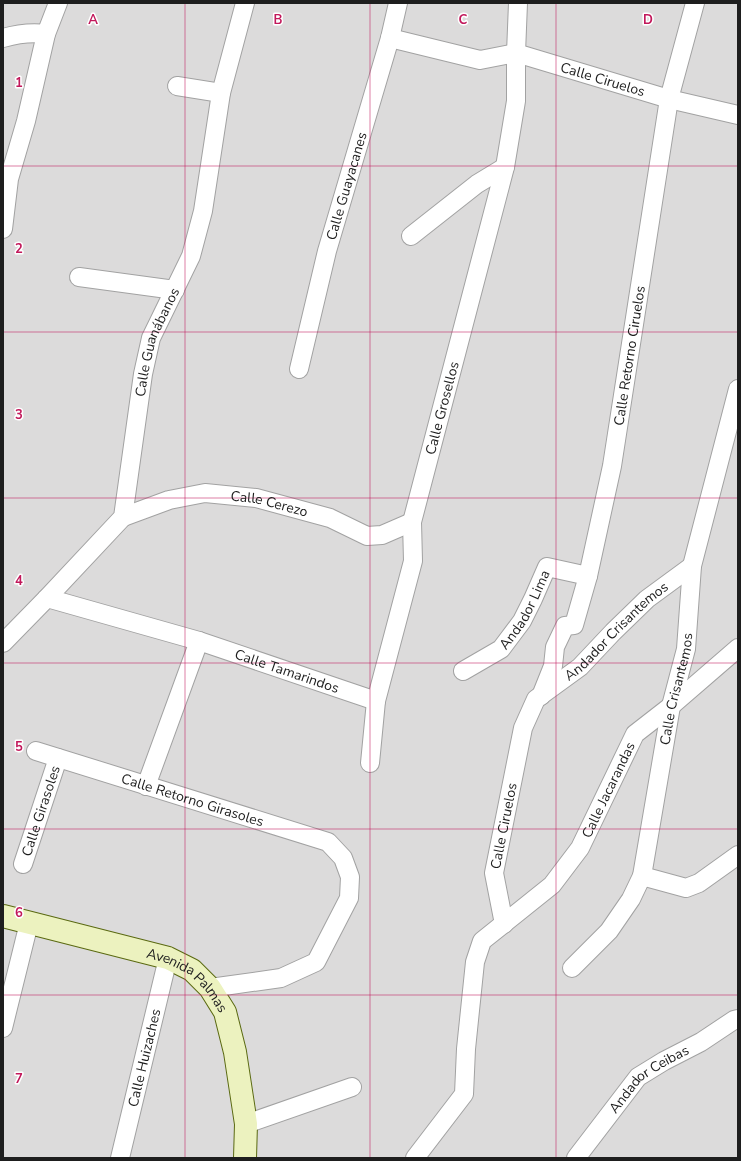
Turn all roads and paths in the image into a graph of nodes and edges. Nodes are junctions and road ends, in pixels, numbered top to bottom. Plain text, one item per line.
1 (58, 3) edge
2 (245, 3) edge
3 (398, 3) edge
4 (518, 3) edge
5 (695, 3) edge
6 (46, 34) junction
7 (3, 38) edge
8 (390, 38) junction
9 (516, 53) junction
10 (178, 86) dead end
11 (221, 93) junction
12 (669, 99) junction
13 (738, 115) edge
14 (505, 167) junction
15 (6, 178) edge
16 (3, 229) edge
17 (411, 236) dead end
18 (79, 277) dead end
19 (175, 290) junction
20 (299, 369) dead end
21 (738, 389) edge
22 (123, 517) junction
23 (412, 522) junction
24 (692, 566) junction
25 (588, 576) junction
26 (47, 598) junction
27 (199, 641) junction
28 (3, 643) edge
29 (736, 653) edge
30 (463, 671) dead end
31 (541, 696) junction
32 (376, 701) junction
33 (672, 706) junction
34 (36, 751) dead end
35 (58, 758) junction
36 (370, 763) dead end
37 (146, 786) junction
38 (738, 855) edge
39 (23, 864) dead end
40 (642, 876) junction
41 (3, 916) edge
42 (29, 923) junction
43 (504, 924) junction
44 (168, 958) junction
45 (572, 968) dead end
46 (210, 988) junction
47 (738, 1019) edge
48 (3, 1028) edge
49 (352, 1087) dead end
50 (246, 1124) junction
51 (120, 1158) edge
52 (244, 1158) edge
53 (415, 1158) edge
54 (576, 1158) edge

1 - 6 street
2 - 11 street, Calle Guanábanos
3 - 8 street, Calle Guayacanes
4 - 9 street
5 - 12 street, Calle Retorno Ciruelos
6 - 7 street
6 - 15 street
8 - 9 street
8 - 20 street, Calle Guayacanes
9 - 12 street, Calle Ciruelos
9 - 14 street, Calle Grosellos
10 - 11 street
11 - 19 street, Calle Guanábanos
12 - 13 street, Calle Ciruelos
12 - 25 street, Calle Retorno Ciruelos
14 - 17 street
14 - 23 street, Calle Grosellos
15 - 16 street
18 - 19 street
19 - 22 street, Calle Guanábanos
21 - 24 street, Calle Crisantemos
22 - 23 street, Calle Cerezo
22 - 26 street
23 - 32 street, Calle Grosellos
24 - 31 street, Andador Crisantemos
24 - 33 street, Calle Crisantemos
25 - 30 street, Andador Lima
25 - 31 street, Calle Retorno Ciruelos
26 - 27 street, Calle Tamarindos
26 - 28 street
27 - 32 street, Calle Tamarindos
27 - 37 street
29 - 33 street, Calle Jacarandas
31 - 43 street, Calle Ciruelos
32 - 36 street, Calle Grosellos
33 - 40 street, Calle Crisantemos
33 - 43 street, Calle Jacarandas
34 - 35 street, Calle Retorno Girasoles
35 - 37 street, Calle Retorno Girasoles
35 - 39 street, Calle Girasoles
37 - 46 street, Calle Retorno Girasoles
38 - 40 street
40 - 45 street, Calle Crisantemos
41 - 42 main road, Avenida Palmas
42 - 44 main road, Avenida Palmas
42 - 48 street
43 - 53 street
44 - 46 main road, Avenida Palmas
44 - 51 street, Calle Huizaches
46 - 50 main road, Avenida Palmas
47 - 54 street, Andador Ceibas
49 - 50 street
50 - 52 main road, Avenida Palmas

